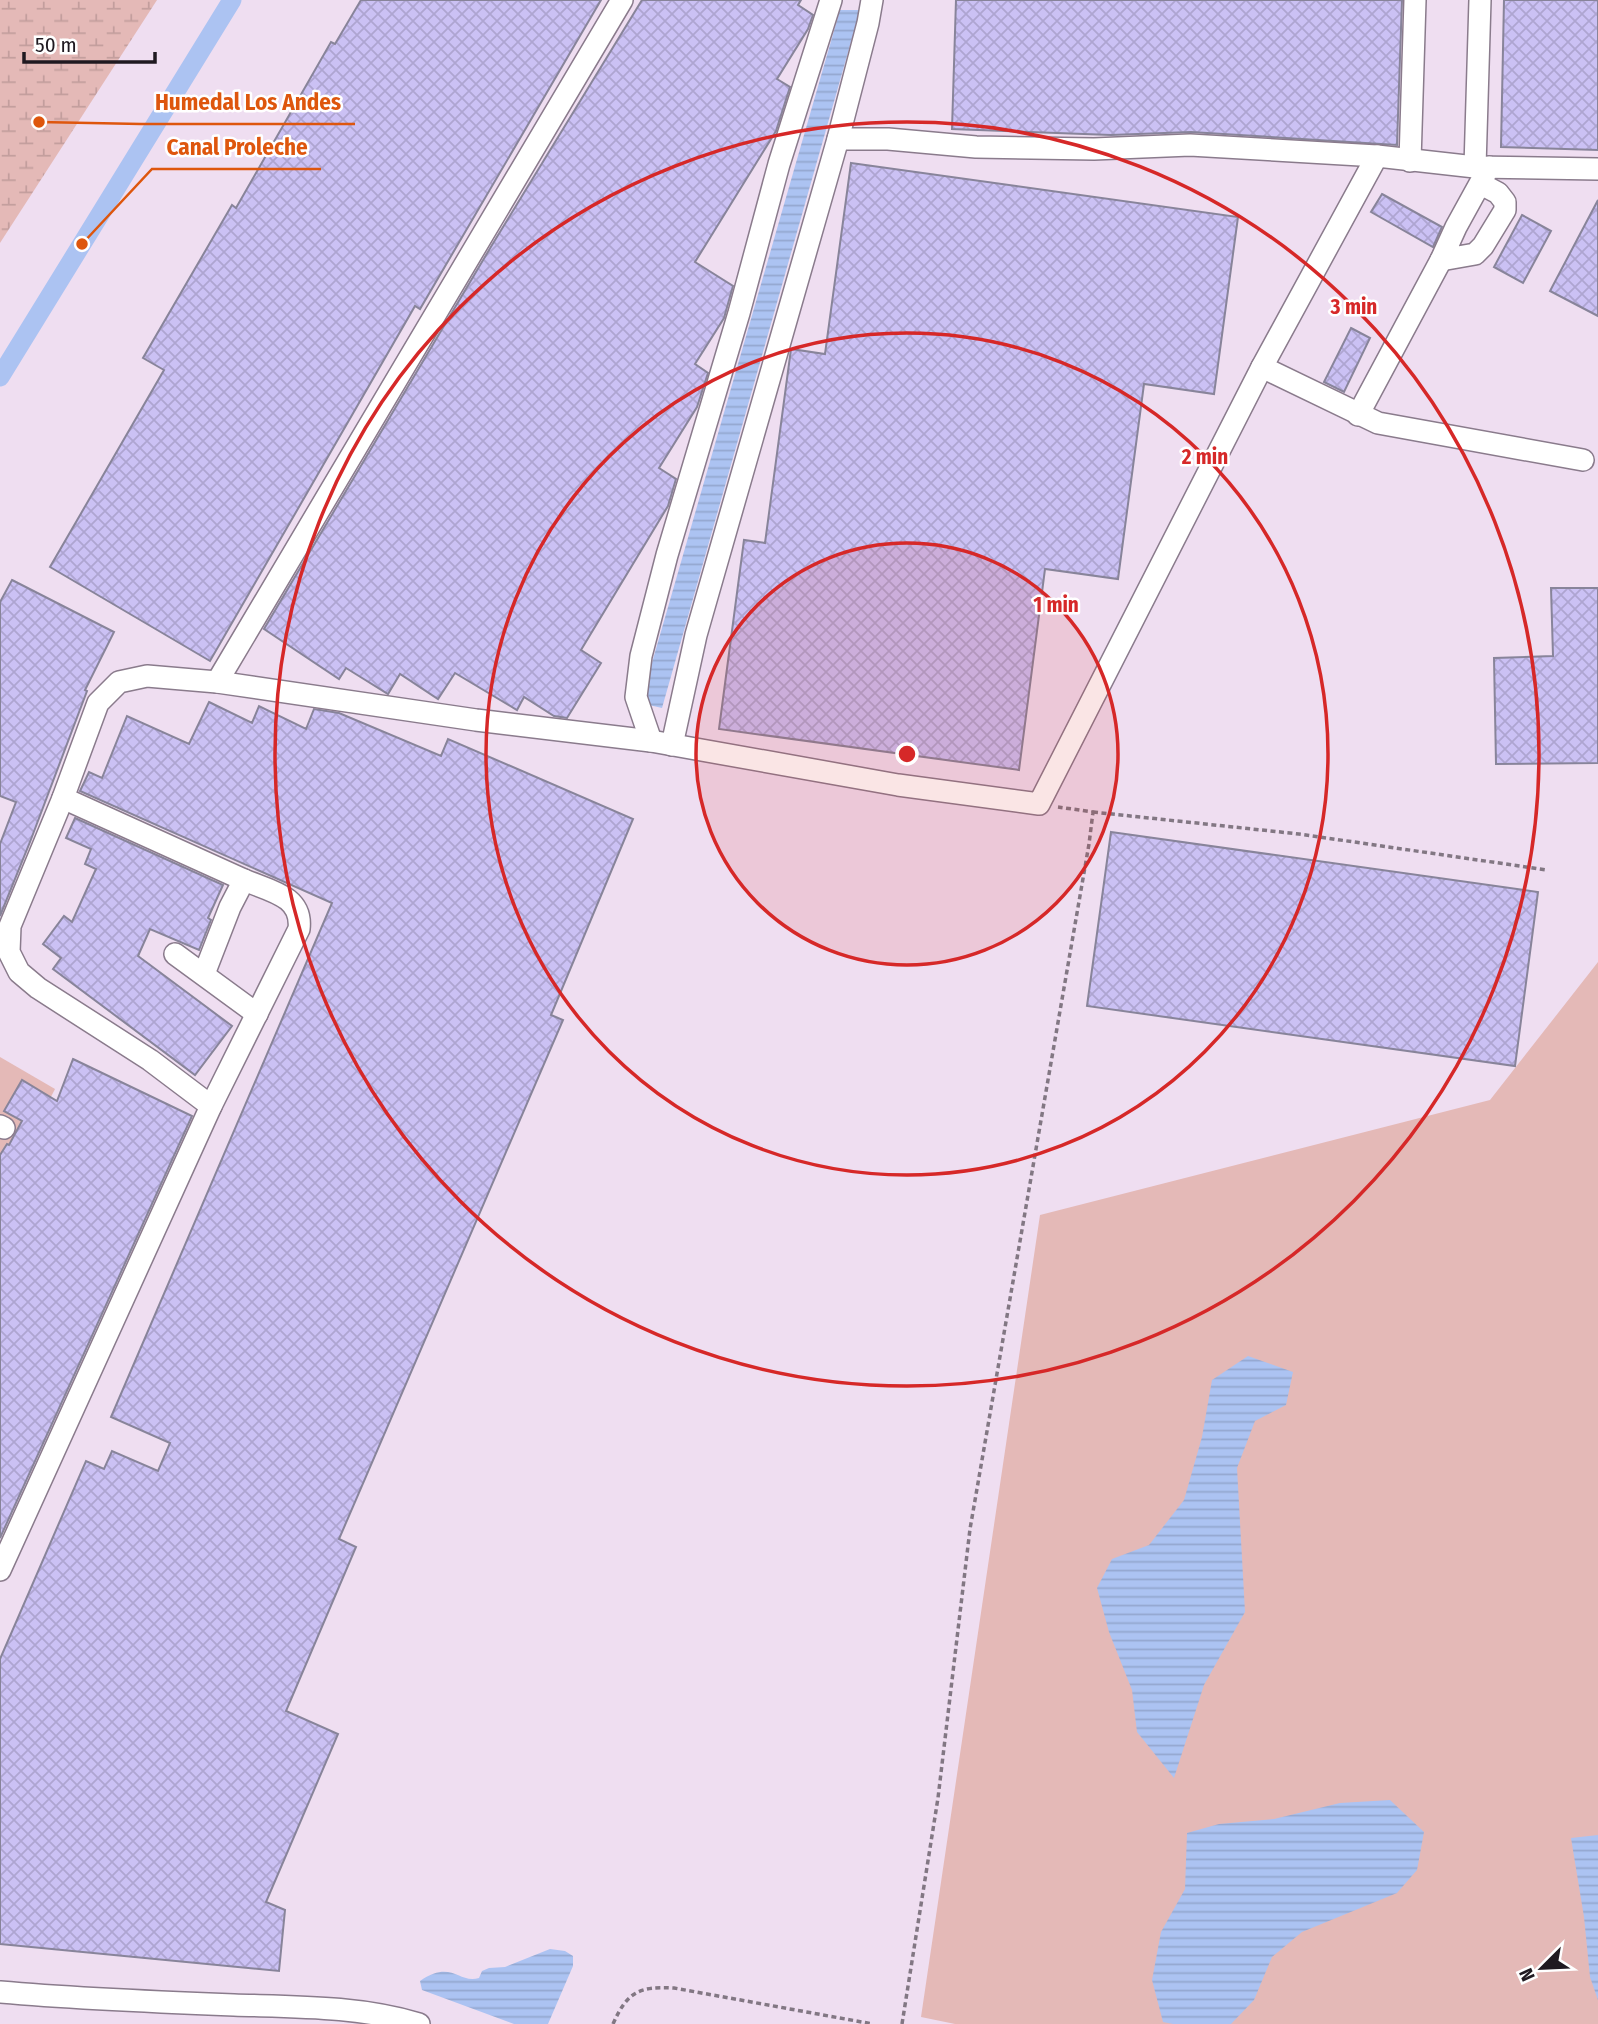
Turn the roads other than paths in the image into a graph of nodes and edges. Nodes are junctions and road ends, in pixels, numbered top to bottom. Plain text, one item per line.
1 (622, 0) edge
2 (831, 0) edge
3 (872, 0) edge
4 (1415, 0) edge
5 (1480, 0) edge
6 (838, 139) junction
7 (1377, 156) junction
8 (1410, 161) junction
9 (1598, 169) edge
10 (1482, 172) junction
11 (1440, 260) junction
12 (1262, 367) junction
13 (1357, 415) junction
14 (1583, 460) dead end
15 (217, 682) junction
16 (661, 743) junction
17 (63, 798) junction
18 (244, 880) junction
19 (175, 954) dead end
20 (204, 974) junction
21 (257, 1014) junction
22 (211, 1106) junction
23 (0, 1570) edge
24 (0, 1992) edge
25 (419, 2024) edge

1 - 15 street
2 - 16 street
3 - 6 street
4 - 8 street
5 - 10 street
6 - 7 street
6 - 16 street
7 - 8 street
7 - 12 street
8 - 10 street
9 - 10 street
10 - 11 street
10 - 11 street
11 - 13 street
12 - 13 street
12 - 16 street
13 - 14 street
15 - 16 street
15 - 17 street
17 - 18 street
17 - 22 street
18 - 20 street
18 - 21 street
19 - 20 street
20 - 21 street
21 - 22 street
22 - 23 street
24 - 25 street

